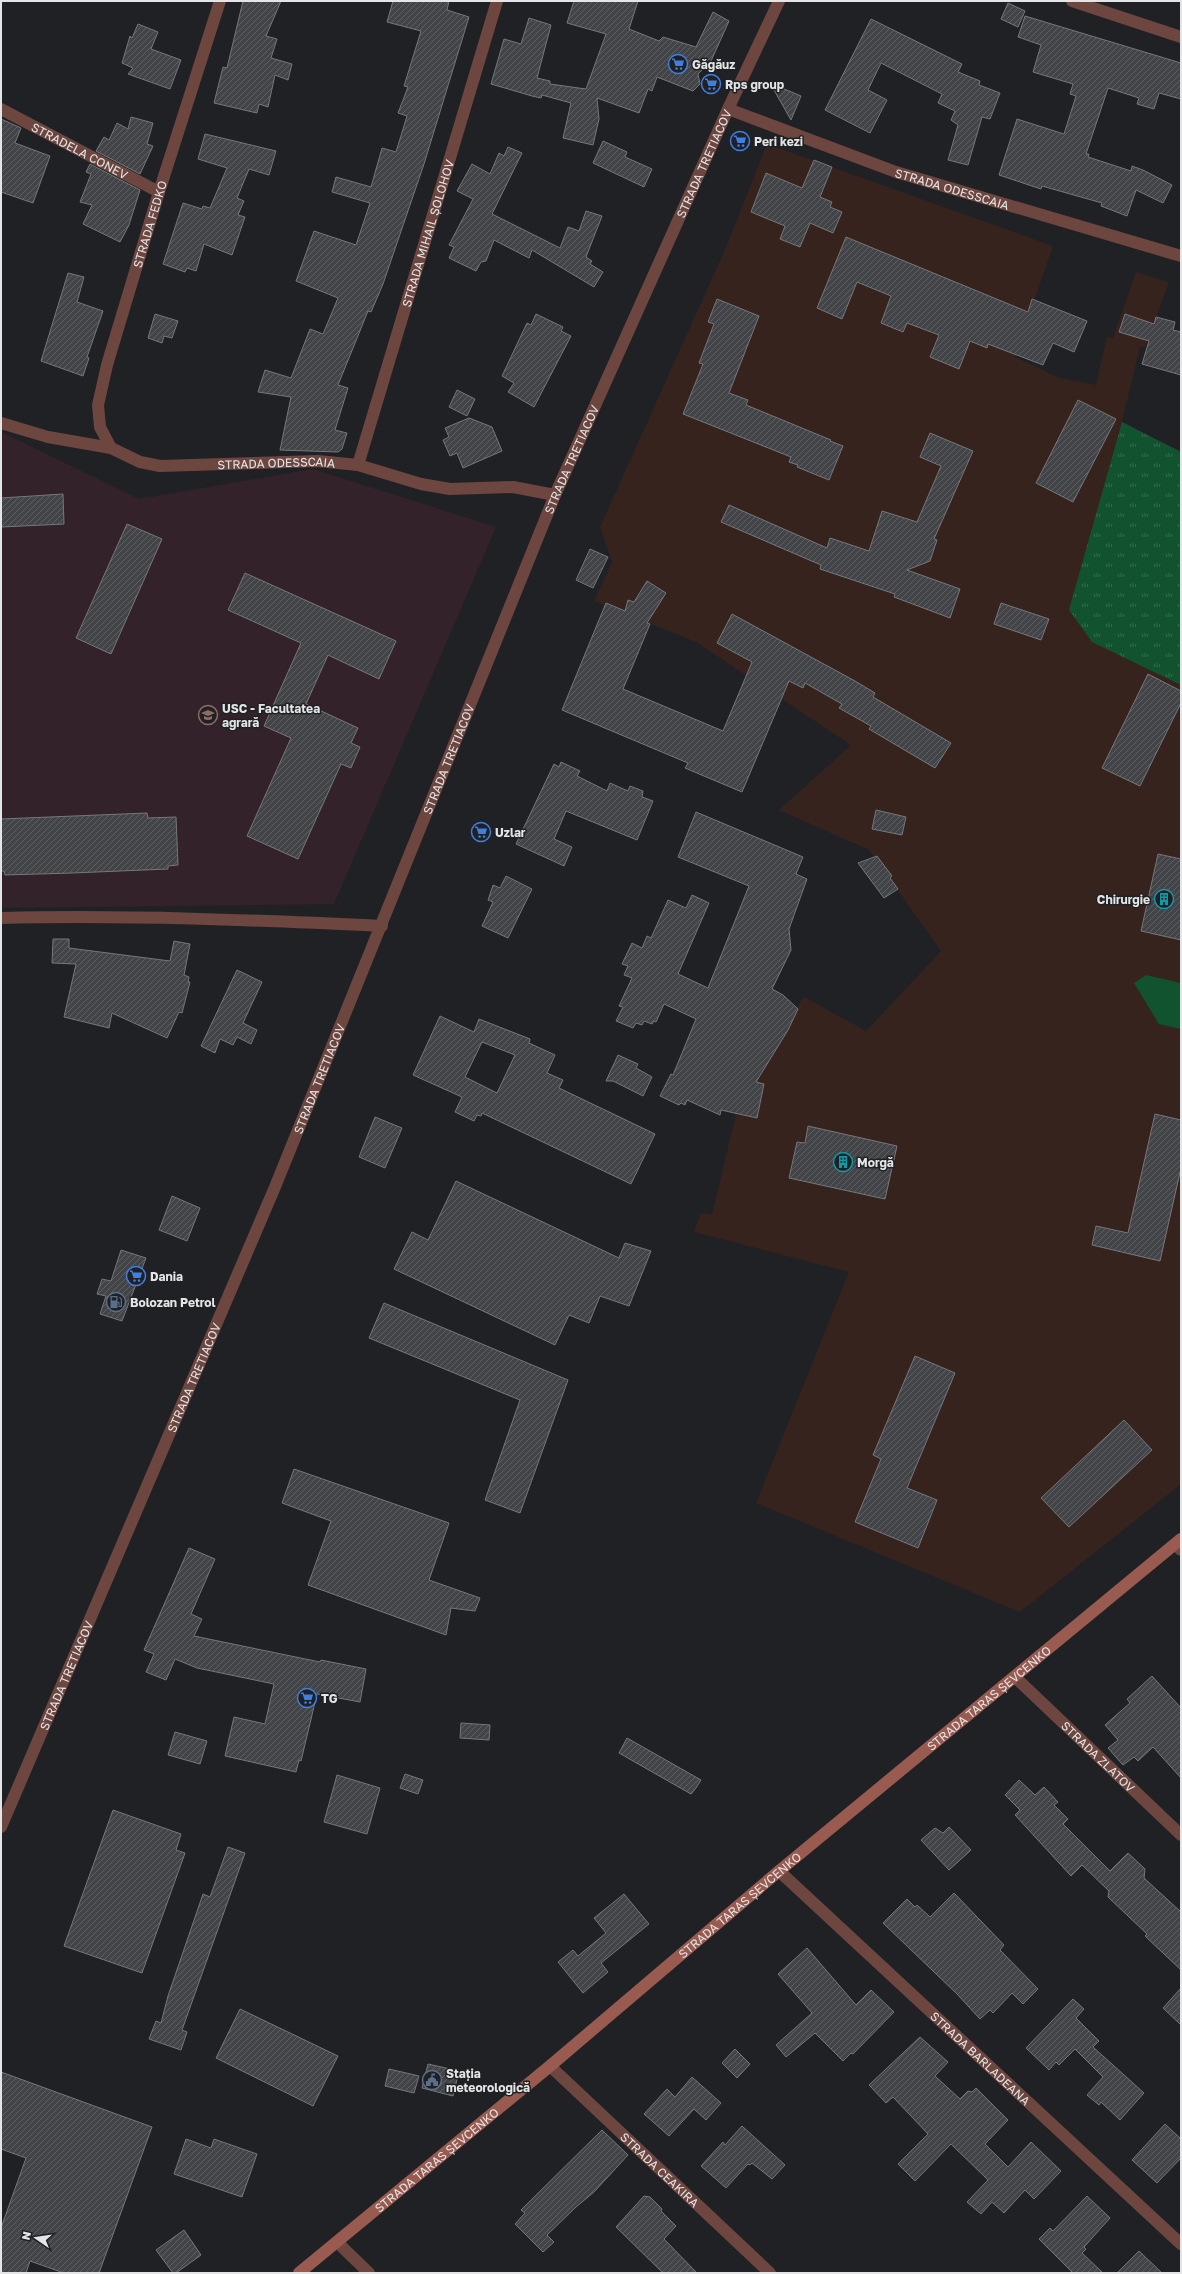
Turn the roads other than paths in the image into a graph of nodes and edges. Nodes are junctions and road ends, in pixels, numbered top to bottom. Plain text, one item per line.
1 (220, 1) edge
2 (498, 1) edge
3 (779, 1) edge
4 (1072, 1) edge
5 (1181, 38) edge
6 (1, 108) edge
7 (728, 109) junction
8 (159, 192) junction
9 (1181, 256) edge
10 (1, 423) edge
11 (111, 448) junction
12 (358, 465) junction
13 (555, 495) junction
14 (1, 918) edge
15 (382, 926) junction
16 (1179, 1545) edge
17 (1015, 1677) junction
18 (1, 1827) edge
19 (1181, 1835) edge
20 (779, 1871) junction
21 (550, 2066) junction
22 (337, 2242) junction
23 (1181, 2244) edge
24 (299, 2273) edge
25 (369, 2273) edge
26 (770, 2273) edge

1 - 8 street, STRADA FEDKO
2 - 12 street, STRADA MIHAIL ȘOLOHOV
3 - 7 street, STRADA TRETIACOV
4 - 5 street
6 - 8 street, STRADELA CONEV
7 - 9 street, STRADA ODESSCAIA
7 - 13 street, STRADA TRETIACOV
8 - 11 street, STRADA FEDKO
10 - 11 street, STRADA ODESSCAIA
11 - 12 street, STRADA ODESSCAIA
12 - 13 street, STRADA ODESSCAIA
13 - 15 street, STRADA TRETIACOV
14 - 15 street
15 - 18 street, STRADA TRETIACOV
16 - 17 main road, STRADA TARAS ȘEVCENKO
17 - 19 street, STRADA ZLATOV
17 - 20 main road, STRADA TARAS ȘEVCENKO
20 - 21 main road, STRADA TARAS ȘEVCENKO
20 - 23 street, STRADA BARLADEANA
21 - 22 main road, STRADA TARAS ȘEVCENKO
21 - 26 street, STRADA CEAKIRA
22 - 24 main road, STRADA TARAS ȘEVCENKO
22 - 25 street

